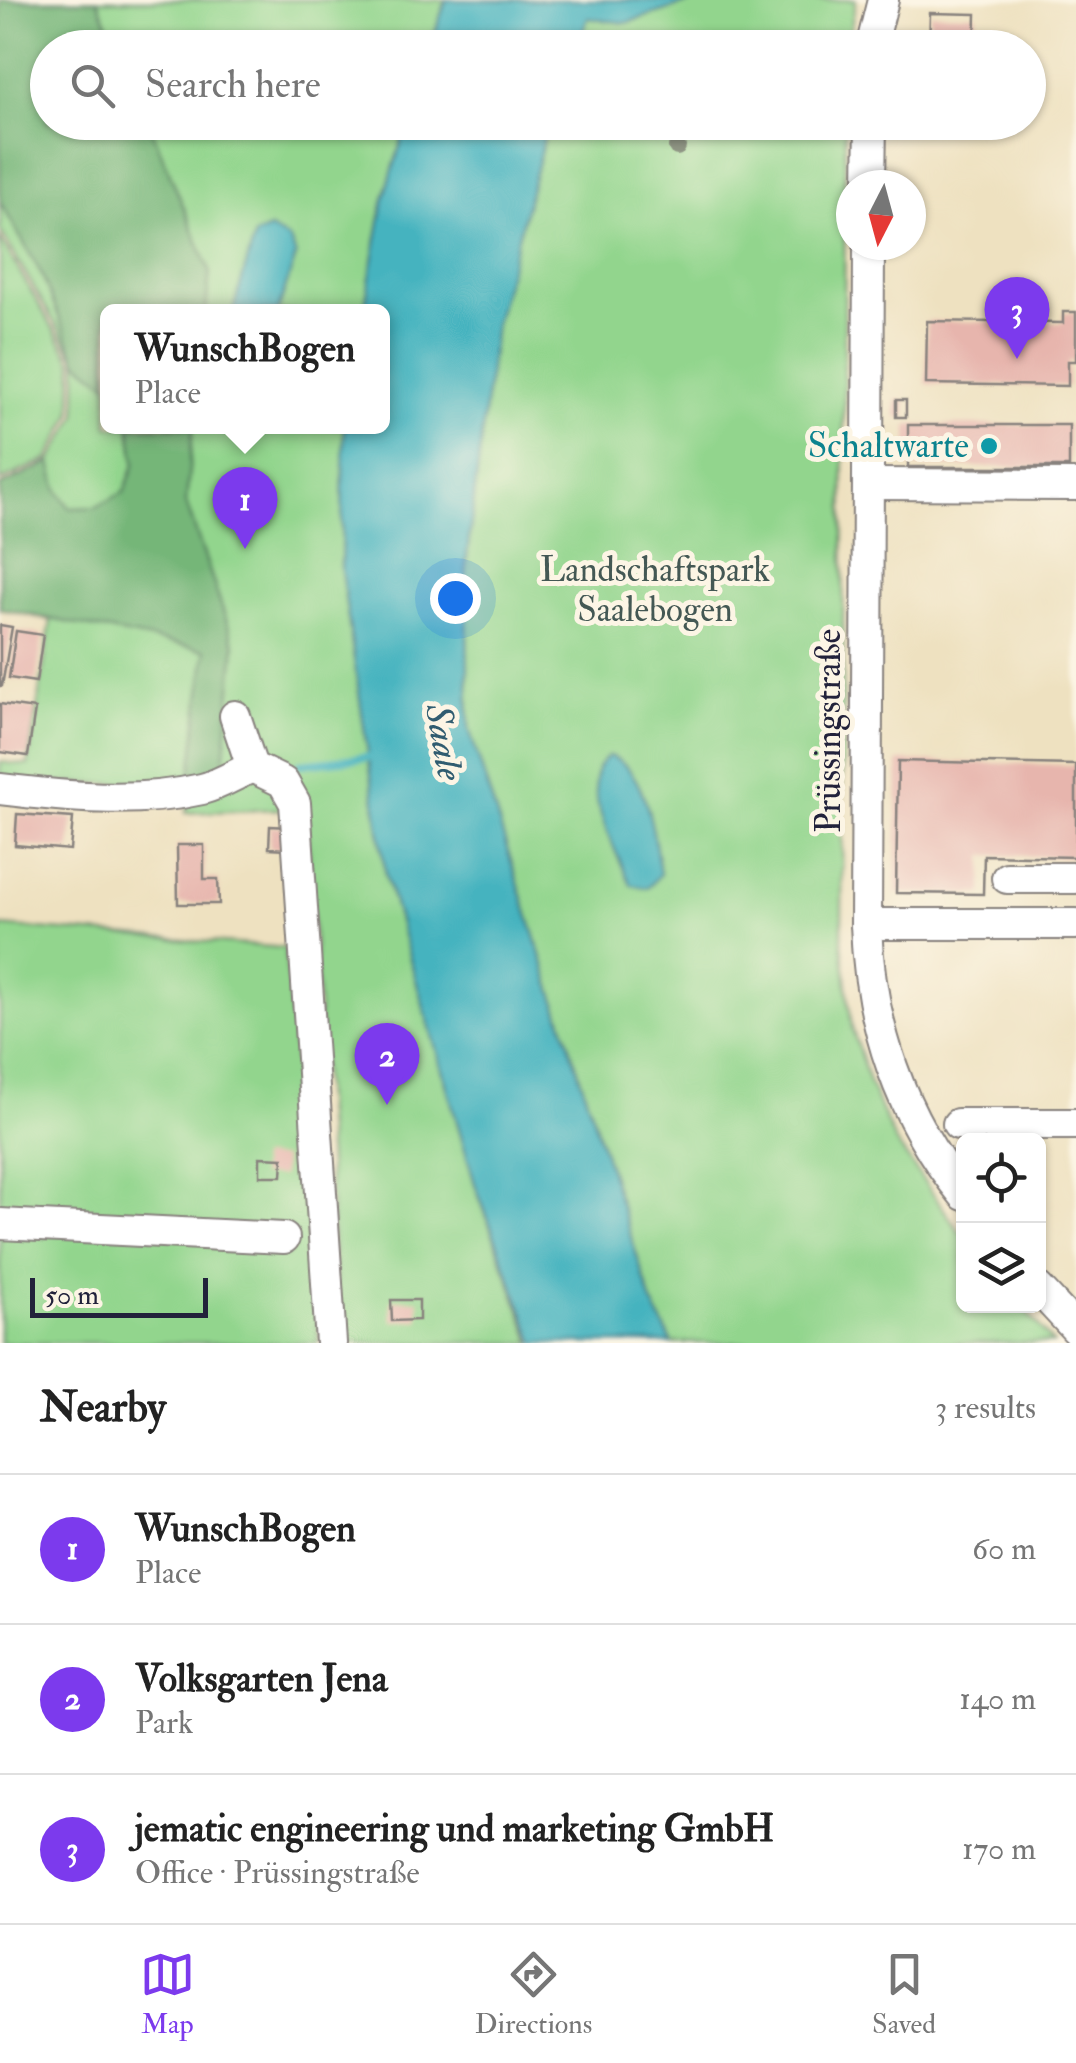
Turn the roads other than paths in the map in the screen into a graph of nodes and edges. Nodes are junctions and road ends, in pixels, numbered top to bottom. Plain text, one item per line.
1 (883, 0) edge
2 (876, 30) edge
3 (870, 140) edge
4 (870, 170) edge
5 (869, 260) edge
6 (868, 484) junction
7 (1076, 485) edge
8 (235, 716) dead end
9 (252, 768) junction
10 (0, 789) edge
11 (1007, 878) dead end
12 (1076, 878) edge
13 (866, 924) junction
14 (1076, 924) edge
15 (958, 1124) dead end
16 (1076, 1124) edge
17 (956, 1183) edge
18 (0, 1224) edge
19 (284, 1238) dead end
20 (1046, 1297) edge
21 (1076, 1329) edge
22 (330, 1343) edge

1 - 2 street
3 - 4 street
5 - 6 street, Prüssingstraße
6 - 7 street
6 - 13 street, Prüssingstraße
8 - 9 street
9 - 10 street
9 - 22 street
11 - 12 street
13 - 14 street
13 - 17 street, Prüssingstraße
15 - 16 street
18 - 19 street
20 - 21 street

